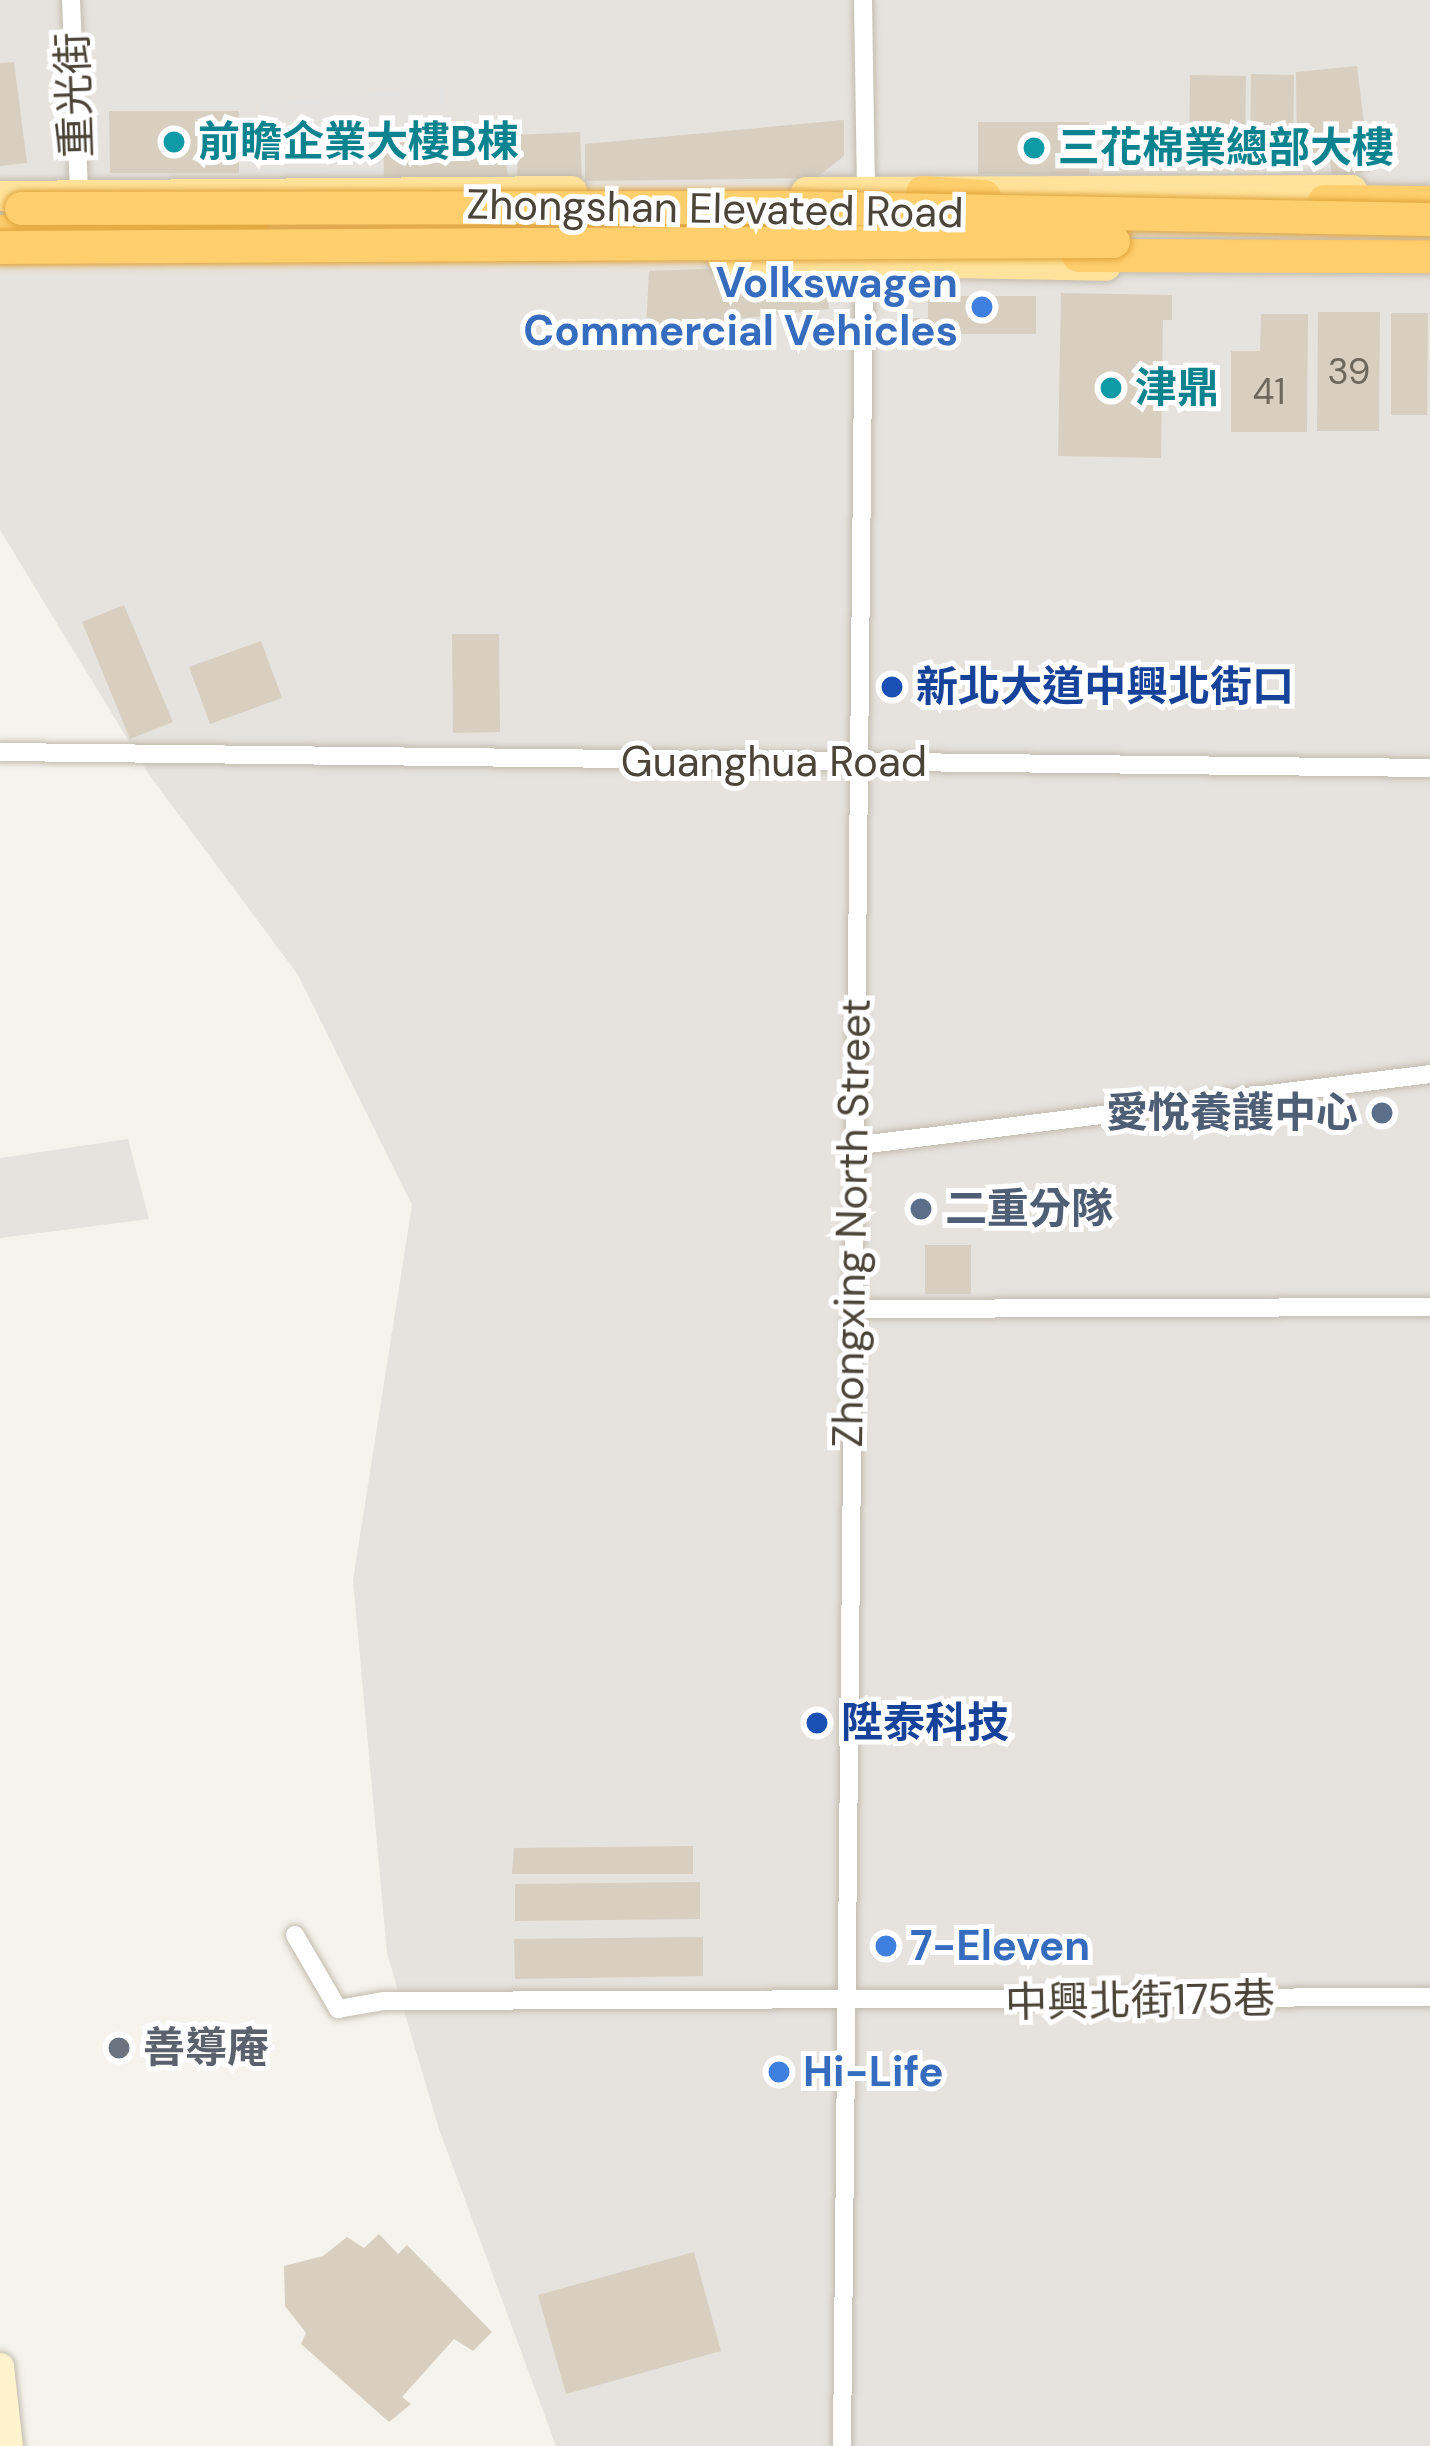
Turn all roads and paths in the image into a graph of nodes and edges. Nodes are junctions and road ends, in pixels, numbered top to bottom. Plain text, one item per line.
1 (71, 0) edge
2 (863, 0) edge
3 (79, 190) junction
4 (1430, 190) edge
5 (866, 192) junction
6 (922, 192) junction
7 (0, 196) edge
8 (1430, 202) edge
9 (0, 211) edge
10 (1430, 219) edge
11 (0, 231) edge
12 (1430, 240) edge
13 (1113, 241) junction
14 (0, 247) edge
15 (1430, 256) edge
16 (0, 258) edge
17 (914, 258) junction
18 (864, 260) junction
19 (1430, 268) edge
20 (0, 752) edge
21 (857, 761) junction
22 (1430, 768) edge
23 (1430, 1074) edge
24 (853, 1146) junction
25 (1430, 1307) edge
26 (853, 1309) junction
27 (295, 1935) dead end
28 (1430, 1997) edge
29 (850, 2005) junction
30 (0, 2366) edge
31 (3, 2414) edge
32 (9, 2446) edge
33 (842, 2446) edge

1 - 3 street, 重光街
2 - 5 street, Zhongxing North Street
3 - 5 main road
3 - 7 main road
4 - 6 main road
5 - 6 main road
5 - 18 street, Zhongxing North Street
6 - 8 highway
9 - 10 highway, Zhongshan Elevated Road, bridge
11 - 13 highway, bridge
12 - 13 highway, Zhongshan Elevated Road
13 - 14 highway, Zhongshan Elevated Road, bridge
15 - 17 highway
16 - 18 main road
17 - 18 main road
17 - 19 main road
18 - 21 street, Zhongxing North Street
20 - 21 street, Guanghua Road
21 - 22 street, Guanghua Road
21 - 24 street, Zhongxing North Street
23 - 24 street
24 - 26 street, Zhongxing North Street
25 - 26 street
26 - 29 street, Zhongxing North Street
27 - 29 street, 中興北街175巷
28 - 29 street, 中興北街175巷
29 - 33 street, Zhongxing North Street
30 - 31 street
31 - 32 street

